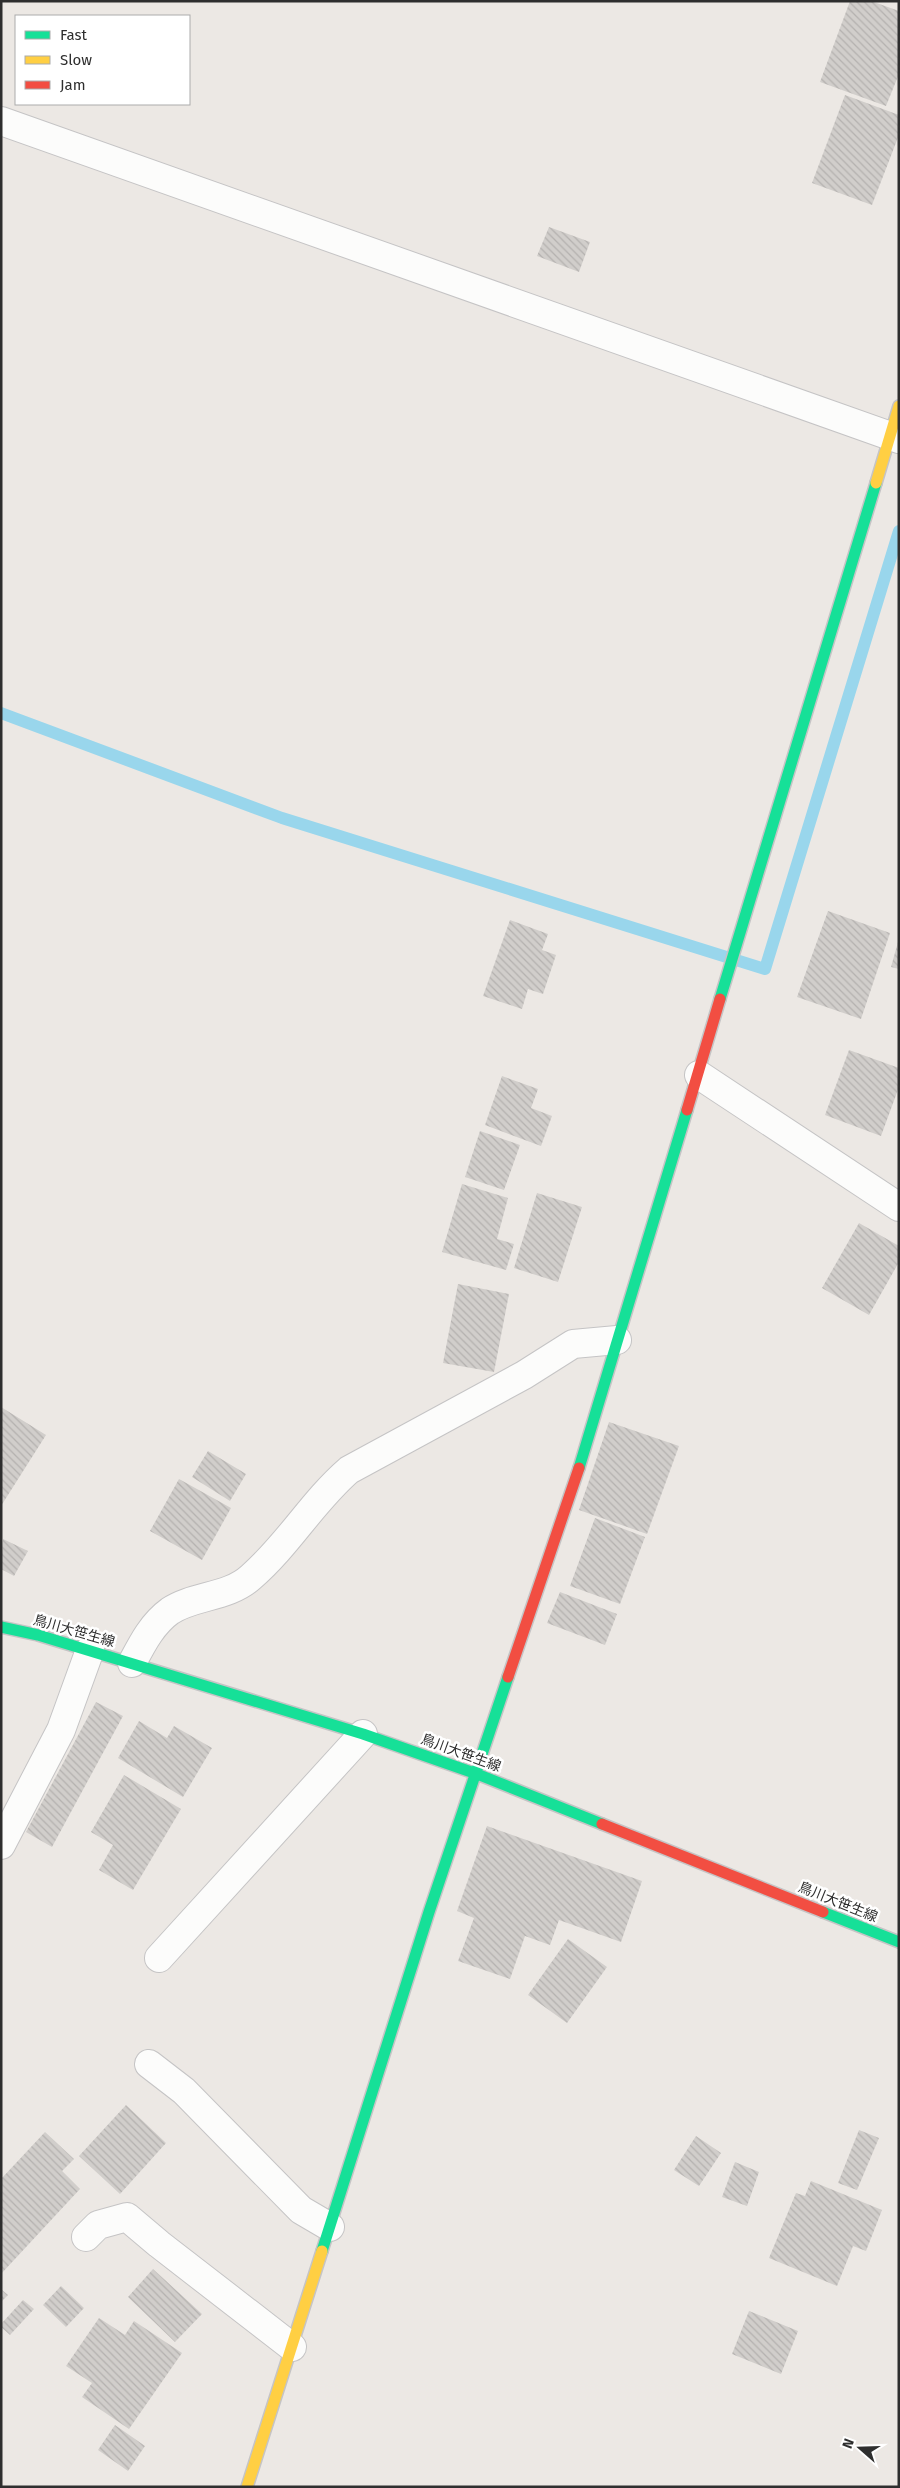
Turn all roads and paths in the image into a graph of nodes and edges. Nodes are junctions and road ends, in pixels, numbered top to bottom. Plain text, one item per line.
1 (1, 121) edge
2 (899, 406) edge
3 (894, 437) edge
4 (699, 1075) junction
5 (899, 1207) edge
6 (617, 1340) junction
7 (1, 1627) edge
8 (90, 1650) junction
9 (132, 1663) junction
10 (364, 1734) junction
11 (477, 1774) junction
12 (1, 1845) edge
13 (899, 1942) edge
14 (159, 1958) dead end
15 (149, 2064) dead end
16 (330, 2227) junction
17 (86, 2237) dead end
18 (292, 2346) junction
19 (247, 2487) edge

1 - 3 street
2 - 3 street
3 - 4 street
4 - 5 street
4 - 6 street
6 - 9 street
6 - 11 street
7 - 8 street, 鳥川大笹生線
8 - 9 street, 鳥川大笹生線
8 - 12 street
9 - 10 street, 鳥川大笹生線
10 - 11 street, 鳥川大笹生線
10 - 14 street
11 - 13 street, 鳥川大笹生線
11 - 16 street
15 - 16 street
16 - 18 street
17 - 18 street
18 - 19 street

